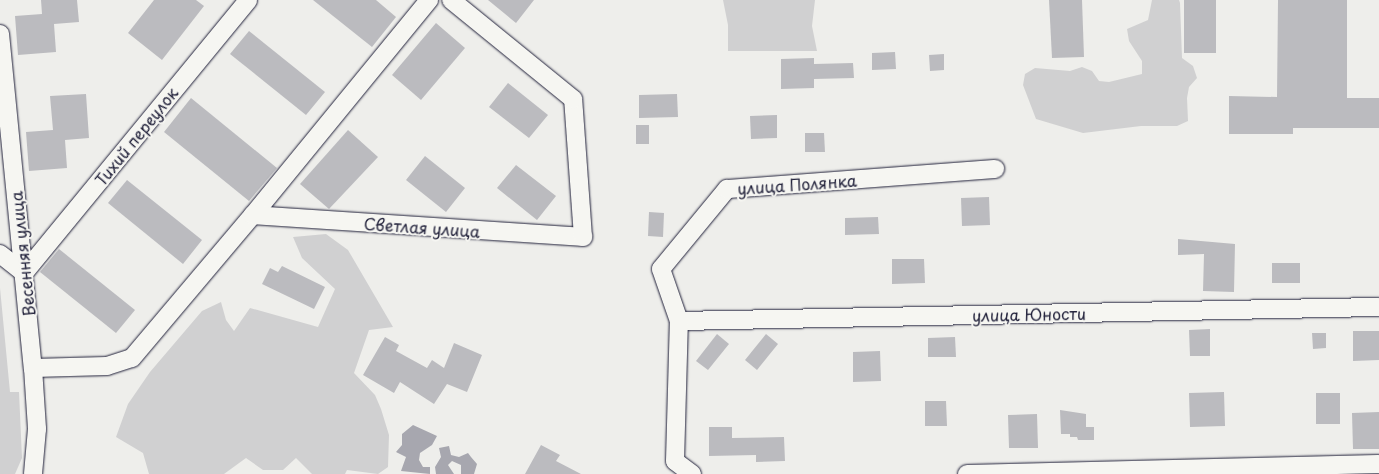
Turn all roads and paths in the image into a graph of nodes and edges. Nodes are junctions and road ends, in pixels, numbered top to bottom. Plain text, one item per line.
1 (248, 0) edge
2 (429, 0) edge
3 (451, 0) edge
4 (0, 34) edge
5 (995, 169) dead end
6 (253, 215) junction
7 (0, 254) edge
8 (24, 273) junction
9 (1379, 306) edge
10 (678, 321) junction
11 (33, 368) junction
12 (1379, 464) edge
13 (33, 474) edge
14 (692, 474) edge
15 (967, 474) edge

1 - 8 street, Тихий переулок
2 - 6 street
3 - 6 street, Светлая улица
4 - 8 street, Весенняя улица
5 - 10 street, улица Полянка
6 - 11 street
7 - 8 street
8 - 11 street, Весенняя улица
9 - 10 street, улица Юности
10 - 14 street
11 - 13 street, Весенняя улица
12 - 15 street

